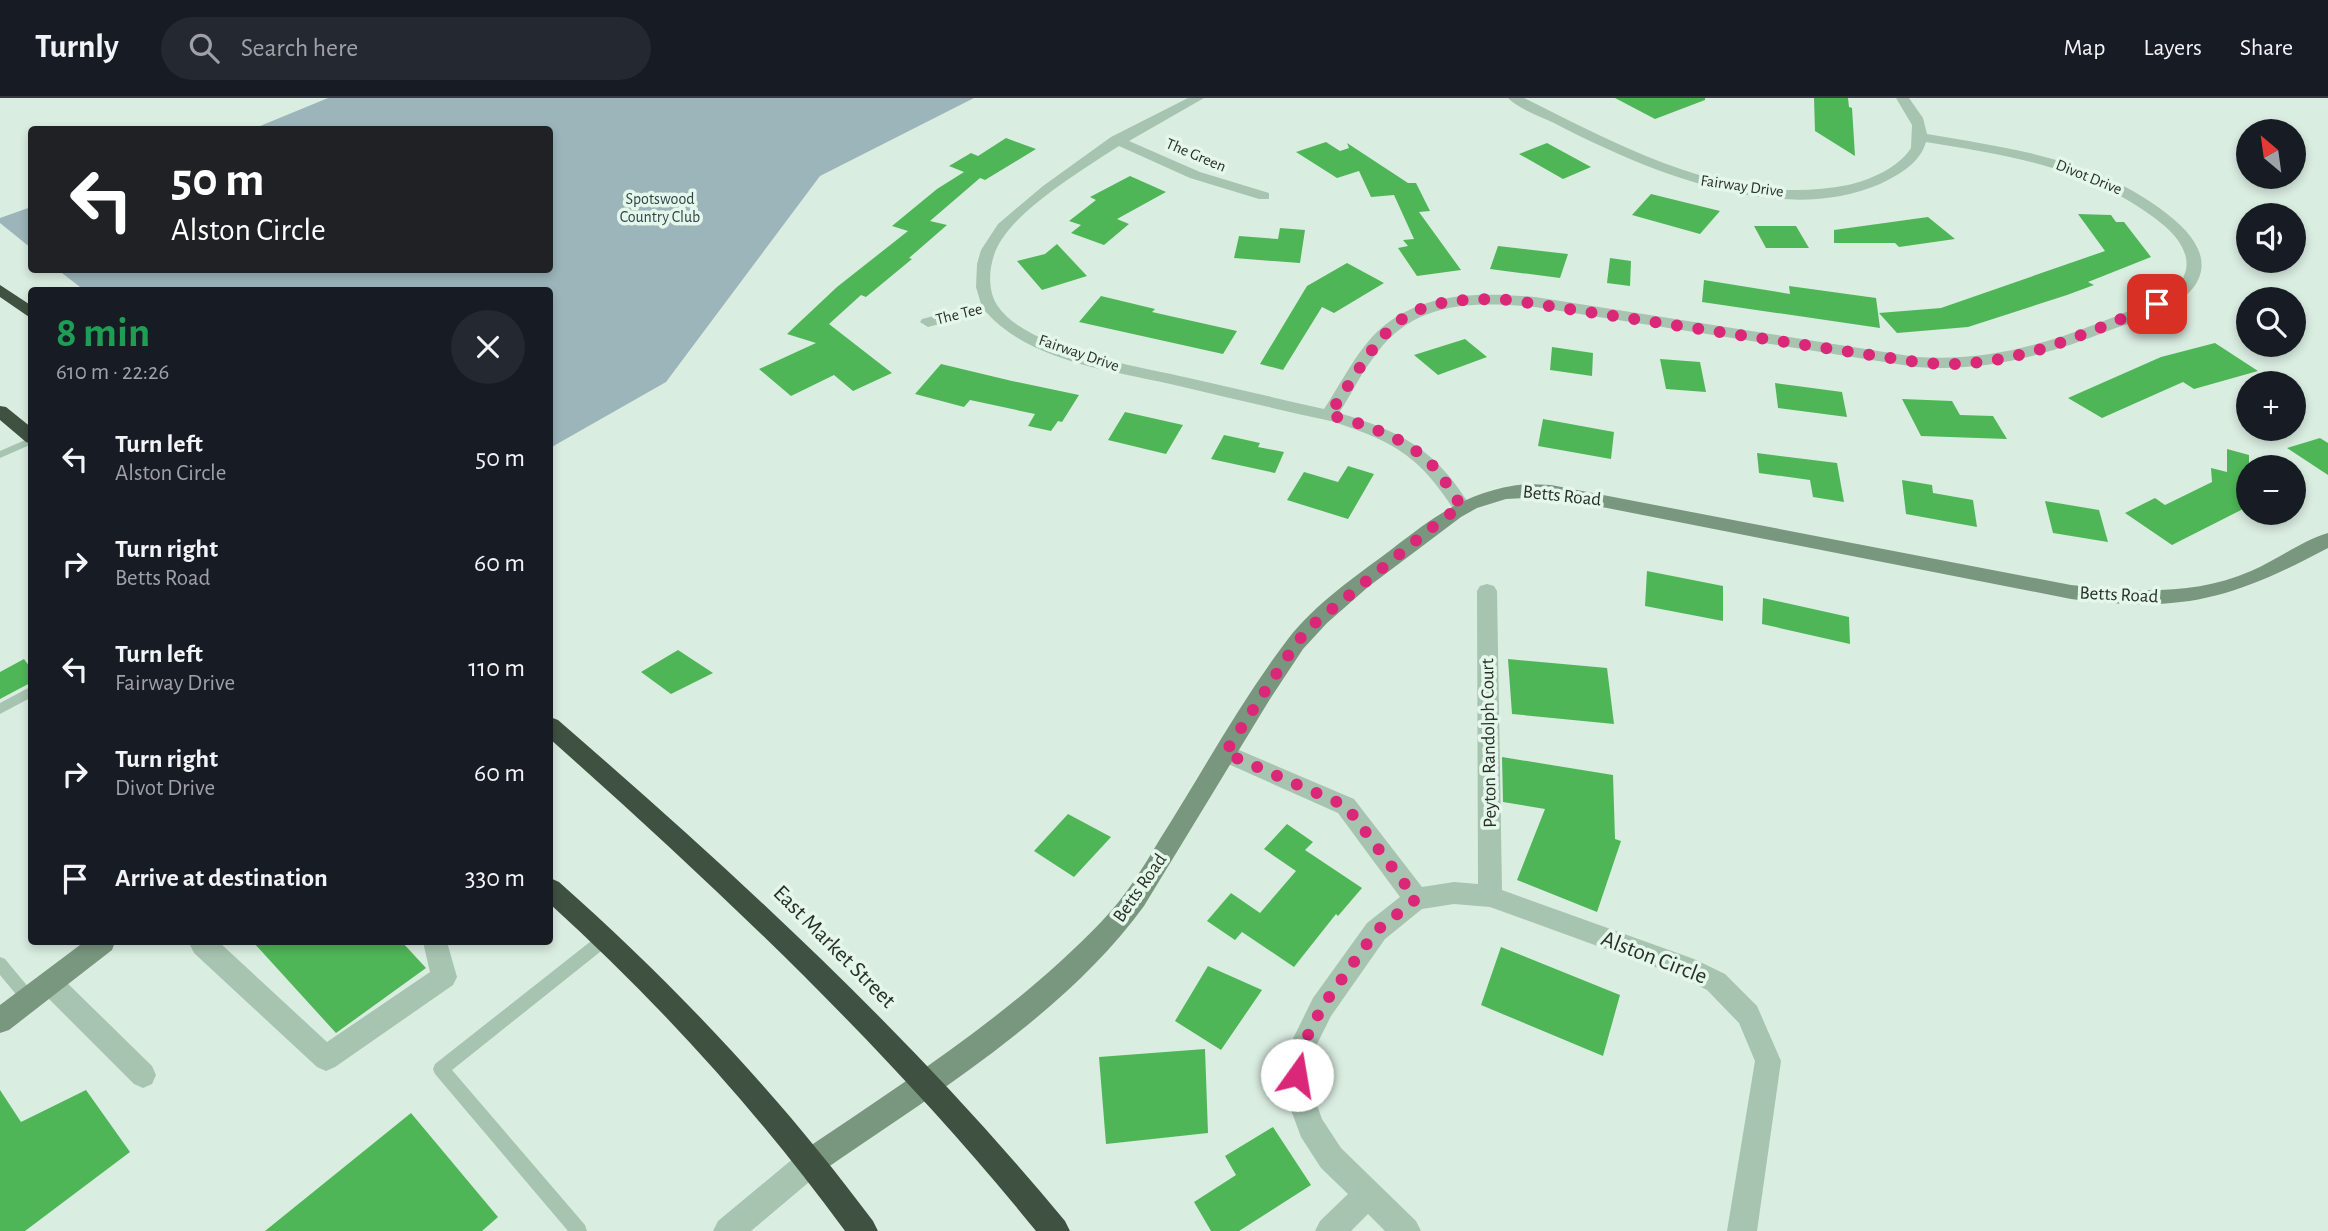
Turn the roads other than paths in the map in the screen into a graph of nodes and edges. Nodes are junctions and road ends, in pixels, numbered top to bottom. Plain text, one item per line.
1 (1198, 98) edge
2 (1514, 98) edge
3 (1902, 98) edge
4 (1921, 137) junction
5 (1116, 140) junction
6 (1264, 196) dead end
7 (0, 290) edge
8 (990, 306) junction
9 (28, 311) edge
10 (928, 322) dead end
11 (0, 411) edge
12 (1329, 415) junction
13 (28, 436) edge
14 (28, 441) edge
15 (0, 455) edge
16 (1462, 507) junction
17 (2328, 540) edge
18 (1487, 591) dead end
19 (28, 693) edge
20 (0, 709) edge
21 (553, 729) edge
22 (1225, 753) junction
23 (553, 892) edge
24 (1490, 896) junction
25 (1416, 899) junction
26 (606, 939) junction
27 (99, 945) edge
28 (202, 945) edge
29 (436, 945) edge
30 (0, 964) edge
31 (50, 983) junction
32 (29, 999) junction
33 (0, 1021) edge
34 (144, 1075) dead end
35 (928, 1082) junction
36 (811, 1162) junction
37 (1368, 1195) junction
38 (1054, 1227) edge
39 (573, 1229) edge
40 (728, 1231) edge
41 (863, 1231) edge
42 (1331, 1231) edge
43 (1406, 1231) edge
44 (1742, 1231) edge

1 - 5 street
2 - 4 street, Fairway Drive
3 - 4 street
4 - 12 street, Divot Drive
5 - 6 street, The Green
5 - 8 street
7 - 9 highway
8 - 10 street, The Tee
8 - 12 street, Fairway Drive
11 - 13 highway
12 - 16 street, Fairway Drive
14 - 15 lane
16 - 17 street, Betts Road
16 - 22 street, Betts Road
18 - 24 street, Peyton Randolph Court
19 - 20 lane
21 - 35 highway, East Market Street
22 - 25 street
22 - 35 street, Betts Road
23 - 26 highway
24 - 25 street, Alston Circle
24 - 44 street, Alston Circle
25 - 37 street, Alston Circle
26 - 36 highway
26 - 39 lane
27 - 31 street
28 - 29 street
30 - 32 lane
31 - 32 street
31 - 34 street
32 - 33 street
35 - 36 street, Betts Road
35 - 38 highway, East Market Street
36 - 40 street
36 - 41 highway
37 - 42 street
37 - 43 street, Alston Circle

